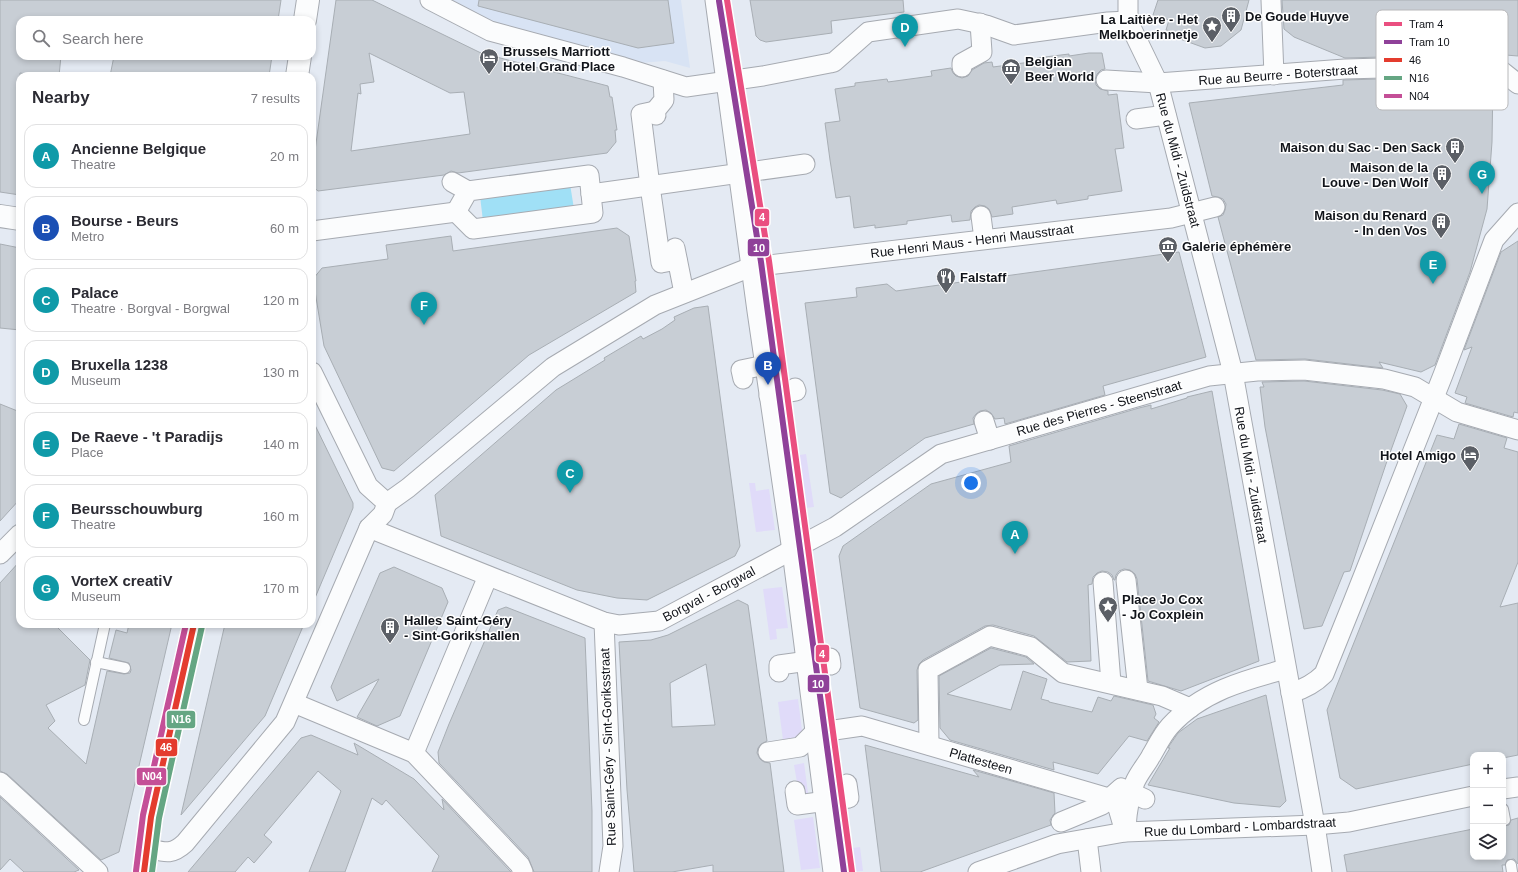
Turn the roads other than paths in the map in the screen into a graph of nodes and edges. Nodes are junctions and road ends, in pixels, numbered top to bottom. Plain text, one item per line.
1 (308, 0) edge
2 (430, 0) edge
3 (715, 0) edge
4 (1128, 0) edge
5 (1271, 0) edge
6 (306, 16) edge
7 (1128, 21) junction
8 (980, 23) junction
9 (299, 60) edge
10 (962, 67) dead end
11 (1376, 68) edge
12 (298, 72) edge
13 (1274, 75) junction
14 (1508, 76) edge
15 (663, 80) junction
16 (1106, 80) dead end
17 (726, 82) junction
18 (1158, 83) junction
19 (1518, 84) edge
20 (1166, 115) junction
21 (1136, 119) dead end
22 (805, 164) dead end
23 (739, 173) junction
24 (650, 186) junction
25 (591, 194) junction
26 (1216, 207) dead end
27 (456, 212) junction
28 (1192, 212) junction
29 (1518, 213) edge
30 (0, 216) edge
31 (981, 216) dead end
32 (16, 218) edge
33 (316, 230) edge
34 (984, 239) junction
35 (751, 267) junction
36 (684, 293) junction
37 (765, 365) junction
38 (1233, 373) junction
39 (743, 379) dead end
40 (316, 380) edge
41 (795, 388) dead end
42 (770, 396) junction
43 (1433, 398) junction
44 (984, 421) dead end
45 (1518, 430) edge
46 (990, 440) junction
47 (387, 503) junction
48 (369, 528) junction
49 (16, 538) edge
50 (792, 551) junction
51 (0, 554) edge
52 (488, 576) junction
53 (1126, 580) dead end
54 (1103, 582) dead end
55 (604, 622) junction
56 (104, 628) edge
57 (193, 628) edge
58 (805, 661) junction
59 (96, 662) junction
60 (831, 665) dead end
61 (125, 668) dead end
62 (1286, 669) junction
63 (779, 672) dead end
64 (1111, 683) junction
65 (1138, 690) junction
66 (1291, 693) junction
67 (294, 703) junction
68 (1190, 708) junction
69 (84, 720) dead end
70 (814, 733) junction
71 (929, 745) junction
72 (768, 752) dead end
73 (414, 754) junction
74 (0, 782) edge
75 (847, 784) dead end
76 (1518, 787) edge
77 (1506, 789) edge
78 (795, 791) dead end
79 (1138, 796) junction
80 (1470, 797) edge
81 (1109, 798) junction
82 (824, 801) junction
83 (1061, 822) dead end
84 (1315, 825) junction
85 (1125, 832) junction
86 (1087, 839) junction
87 (146, 848) junction
88 (98, 872) edge
89 (144, 872) edge
90 (523, 872) edge
91 (609, 872) edge
92 (833, 872) edge
93 (978, 872) edge
94 (1091, 872) edge
95 (1322, 872) edge

1 - 6 street
2 - 15 street
3 - 17 street
4 - 7 street
5 - 13 street
7 - 8 street
7 - 18 street, Rue du Midi - Zuidstraat
8 - 10 street
8 - 17 street
9 - 12 street
11 - 13 street, Rue au Beurre - Boterstraat
13 - 18 street, Rue au Beurre - Boterstraat
14 - 19 street, Rue au Beurre - Boterstraat
15 - 17 street
15 - 24 street
16 - 18 street, Rue au Beurre - Boterstraat
17 - 23 street
18 - 20 street, Rue du Midi - Zuidstraat
20 - 21 street
20 - 28 street, Rue du Midi - Zuidstraat
22 - 23 street
23 - 24 street
23 - 35 street
24 - 25 street
24 - 36 street
25 - 27 street
25 - 27 street
26 - 28 street, Rue Henri Maus - Henri Mausstraat
27 - 33 street
28 - 34 street, Rue Henri Maus - Henri Mausstraat
28 - 38 street, Rue du Midi - Zuidstraat
29 - 43 street
30 - 32 street
31 - 34 street
34 - 35 street, Rue Henri Maus - Henri Mausstraat
35 - 36 street, Rue Henri Maus - Henri Mausstraat
35 - 37 street
36 - 47 street, Rue Henri Maus - Henri Mausstraat
37 - 39 street
37 - 42 street
38 - 43 street, Rue des Pierres - Steenstraat
38 - 46 street, Rue des Pierres - Steenstraat
38 - 62 street, Rue du Midi - Zuidstraat
40 - 47 street
41 - 42 street
42 - 50 street
43 - 45 street, Rue des Pierres - Steenstraat
43 - 66 street
44 - 46 street
46 - 50 street, Rue des Pierres - Steenstraat
47 - 48 street
48 - 52 street, Borgval - Borgwal
48 - 67 street
49 - 51 street
50 - 55 street, Borgval - Borgwal
50 - 58 street
52 - 55 street, Borgval - Borgwal
52 - 73 street
53 - 65 street
54 - 64 street
55 - 91 street, Rue Saint-Géry - Sint-Goriksstraat
56 - 59 lane
57 - 87 street
58 - 60 street
58 - 63 street
58 - 70 street
59 - 61 lane
59 - 69 lane
62 - 66 street, Rue du Midi - Zuidstraat
62 - 68 street
64 - 65 street
64 - 71 street
65 - 68 street
66 - 84 street, Rue du Midi - Zuidstraat
67 - 73 street
67 - 87 street
68 - 79 street
70 - 71 street, Plattesteen
70 - 72 street
70 - 82 street
71 - 81 street, Plattesteen
73 - 90 street
74 - 88 street
75 - 82 street
76 - 77 street
78 - 82 street
79 - 81 street
79 - 85 street
80 - 84 street, Rue du Lombard - Lombardstraat
81 - 83 street
81 - 85 street
82 - 92 street
84 - 85 street, Rue du Lombard - Lombardstraat
84 - 95 street, Rue du Midi - Zuidstraat
85 - 86 street, Rue du Lombard - Lombardstraat
86 - 93 street, Rue du Lombard - Lombardstraat
86 - 94 street
87 - 89 street

